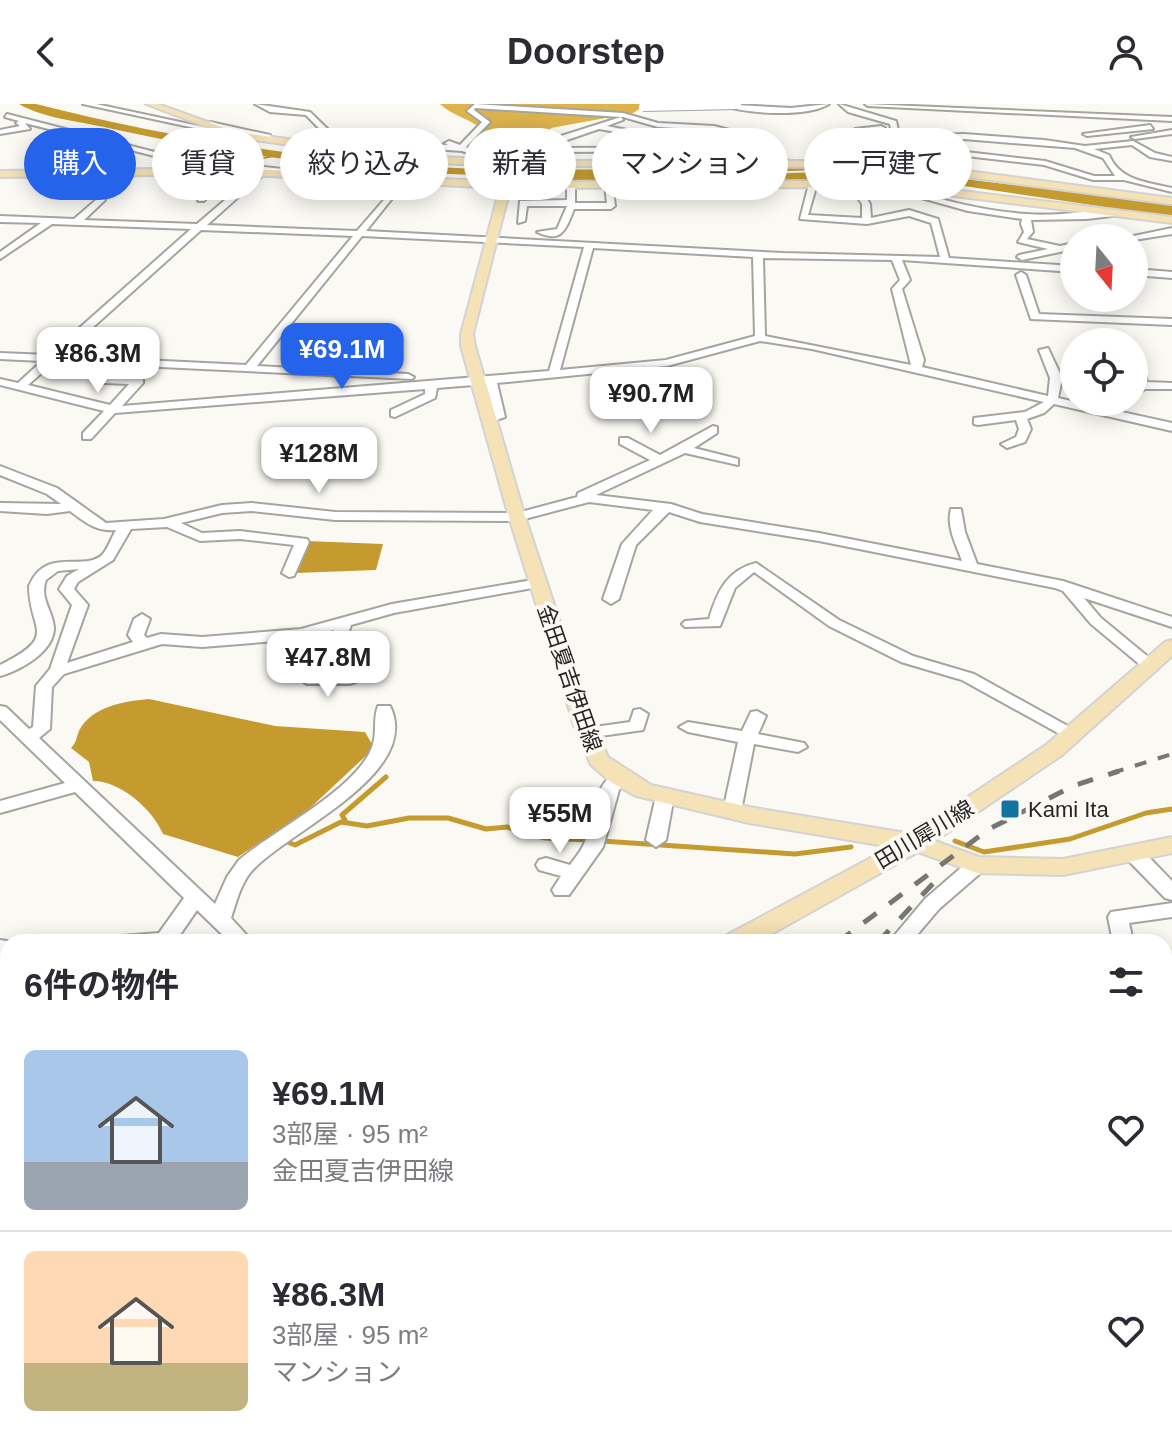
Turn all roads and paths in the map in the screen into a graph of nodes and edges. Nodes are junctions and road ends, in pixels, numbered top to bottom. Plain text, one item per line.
1 (86, 104) edge
2 (150, 104) edge
3 (156, 104) edge
4 (258, 104) edge
5 (485, 104) edge
6 (682, 104) edge
7 (722, 104) edge
8 (748, 104) edge
9 (826, 104) edge
10 (842, 104) edge
11 (868, 104) edge
12 (475, 105) edge
13 (737, 105) edge
14 (899, 105) edge
15 (771, 106) edge
16 (1087, 107) dead end
17 (1037, 108) edge
18 (1172, 110) edge
19 (3, 115) edge
20 (634, 116) junction
21 (906, 122) dead end
22 (687, 123) dead end
23 (1171, 124) edge
24 (597, 127) junction
25 (203, 128) edge
26 (210, 128) edge
27 (323, 128) edge
28 (603, 128) edge
29 (714, 128) edge
30 (894, 128) edge
31 (0, 132) edge
32 (576, 133) edge
33 (1087, 134) dead end
34 (280, 139) edge
35 (448, 141) edge
36 (448, 147) edge
37 (459, 148) junction
38 (1085, 149) junction
39 (464, 150) edge
40 (1172, 159) edge
41 (280, 170) edge
42 (972, 173) edge
43 (0, 174) edge
44 (24, 174) edge
45 (1126, 178) junction
46 (1172, 190) edge
47 (972, 195) edge
48 (101, 200) edge
49 (230, 200) edge
50 (386, 200) edge
51 (500, 200) edge
52 (571, 200) edge
53 (610, 200) edge
54 (808, 200) edge
55 (863, 200) edge
56 (919, 200) edge
57 (1172, 201) edge
58 (1037, 203) junction
59 (571, 204) junction
60 (1117, 213) junction
61 (952, 214) junction
62 (1030, 216) junction
63 (1141, 216) junction
64 (0, 219) edge
65 (1172, 220) edge
66 (50, 221) junction
67 (521, 221) dead end
68 (867, 221) junction
69 (935, 221) junction
70 (76, 222) junction
71 (1140, 224) edge
72 (201, 227) junction
73 (1172, 231) edge
74 (358, 233) junction
75 (494, 235) junction
76 (1148, 235) edge
77 (589, 246) junction
78 (1059, 249) joint
79 (758, 255) junction
80 (0, 256) edge
81 (896, 257) junction
82 (945, 260) junction
83 (988, 263) junction
84 (1060, 268) edge
85 (1148, 273) edge
86 (1021, 275) junction
87 (1060, 275) edge
88 (1172, 275) edge
89 (1172, 322) edge
90 (760, 338) junction
91 (1044, 350) dead end
92 (0, 356) edge
93 (53, 359) junction
94 (160, 364) junction
95 (249, 369) junction
96 (916, 370) junction
97 (554, 373) junction
98 (483, 380) junction
99 (108, 381) dead end
100 (0, 382) edge
101 (137, 383) junction
102 (448, 383) junction
103 (431, 385) junction
104 (21, 386) junction
105 (1172, 386) edge
106 (1148, 389) edge
107 (1049, 400) junction
108 (110, 408) junction
109 (395, 413) dead end
110 (1020, 416) junction
111 (1138, 416) edge
112 (978, 421) dead end
113 (1140, 422) junction
114 (1172, 427) edge
115 (713, 430) dead end
116 (87, 436) dead end
117 (624, 441) dead end
118 (1007, 444) dead end
119 (684, 449) junction
120 (661, 461) junction
121 (733, 462) dead end
122 (0, 470) edge
123 (577, 499) junction
124 (74, 506) junction
125 (0, 507) edge
126 (663, 507) junction
127 (956, 512) dead end
128 (517, 517) junction
129 (168, 522) junction
130 (125, 527) junction
131 (98, 565) junction
132 (971, 566) junction
133 (289, 573) dead end
134 (538, 583) junction
135 (1070, 591) junction
136 (611, 599) dead end
137 (142, 619) dead end
138 (1172, 622) edge
139 (344, 624) junction
140 (690, 624) dead end
141 (142, 643) junction
142 (1172, 646) edge
143 (1150, 665) junction
144 (60, 668) junction
145 (0, 671) edge
146 (307, 679) dead end
147 (325, 679) junction
148 (350, 679) dead end
149 (384, 710) dead end
150 (0, 711) edge
151 (640, 714) dead end
152 (757, 716) dead end
153 (688, 727) dead end
154 (587, 733) junction
155 (1073, 734) junction
156 (749, 737) junction
157 (28, 738) junction
158 (798, 747) dead end
159 (620, 778) junction
160 (76, 786) junction
161 (665, 796) junction
162 (0, 807) edge
163 (732, 811) junction
164 (656, 840) dead end
165 (916, 843) junction
166 (1172, 845) edge
167 (1134, 854) junction
168 (546, 865) dead end
169 (977, 865) junction
170 (574, 873) junction
171 (562, 890) dead end
172 (1172, 893) edge
173 (196, 897) junction
174 (1172, 910) edge
175 (220, 920) junction
176 (170, 934) edge
177 (235, 934) edge
178 (751, 934) edge
179 (906, 934) edge
180 (1121, 934) edge

1 - 25 street
2 - 26 main road
3 - 34 street
4 - 27 street
5 - 13 street, bridge
6 - 20 street
7 - 15 street
8 - 13 street
8 - 15 street
9 - 15 street
10 - 30 street
11 - 14 street
12 - 20 street
12 - 37 street
14 - 17 street
14 - 21 street
15 - 22 street
16 - 18 street
17 - 23 street
19 - 31 street
19 - 41 street
20 - 24 street
20 - 29 street
23 - 33 street
24 - 28 street
24 - 32 street
35 - 37 street
36 - 37 street
37 - 39 street
38 - 40 street
38 - 45 street
38 - 45 street
42 - 57 main road
43 - 44 main road
45 - 46 street
47 - 58 main road
48 - 70 street
49 - 72 street
50 - 74 street
51 - 75 main road, 金田夏吉伊田線
52 - 59 street
53 - 59 street
54 - 68 street
55 - 68 street
56 - 61 street
58 - 60 main road
58 - 62 street
59 - 67 street
59 - 75 street
60 - 62 street
60 - 63 main road
61 - 62 street
61 - 69 street
62 - 78 street
63 - 65 main road
63 - 71 street
64 - 66 street
66 - 70 street
66 - 80 street
68 - 69 street
69 - 82 street
70 - 72 street
72 - 74 street
72 - 93 street
73 - 76 street
74 - 75 street
74 - 95 street
75 - 77 street
75 - 98 main road, 金田夏吉伊田線
77 - 79 street
77 - 97 street
78 - 83 street
79 - 81 street
79 - 90 street
81 - 82 street
81 - 96 street
82 - 83 street
83 - 84 street
83 - 86 street
85 - 88 street
86 - 87 street
86 - 89 street
90 - 96 street
90 - 97 street
91 - 107 street
92 - 93 street
93 - 94 street
93 - 104 street
94 - 95 street
94 - 101 street
95 - 102 street
96 - 107 street
97 - 98 street
98 - 102 street
98 - 128 main road, 金田夏吉伊田線
99 - 101 street
100 - 104 street
101 - 108 street
102 - 103 street
103 - 108 street
103 - 109 street
104 - 108 street
105 - 106 street
107 - 110 street
107 - 113 street
108 - 116 street
110 - 112 street
110 - 118 street
111 - 113 street
113 - 114 street
115 - 119 street
117 - 120 street
119 - 120 street
119 - 121 street
120 - 123 street
122 - 124 street
123 - 126 street
123 - 128 street
124 - 125 street
124 - 130 street
126 - 132 street
126 - 136 street
127 - 132 street
128 - 129 street
128 - 134 main road, 金田夏吉伊田線
129 - 130 street
129 - 133 street
130 - 131 street
131 - 144 street
131 - 145 street
132 - 135 street
134 - 139 street
134 - 154 main road, 金田夏吉伊田線
135 - 138 street
135 - 143 street
137 - 141 street
139 - 141 street
139 - 147 street
140 - 155 street
141 - 144 street
142 - 143 main road, 田川犀川線
143 - 155 main road, 田川犀川線
144 - 157 street
146 - 147 street
147 - 148 street
149 - 175 street
150 - 157 street
151 - 154 street
152 - 156 street
153 - 156 street
154 - 159 main road, 金田夏吉伊田線
155 - 165 main road, 田川犀川線
156 - 158 street
156 - 163 street
157 - 160 street
159 - 161 main road, 金田夏吉伊田線
159 - 170 street
160 - 162 street
160 - 173 street
161 - 163 main road, 金田夏吉伊田線
161 - 164 street
163 - 165 main road, 金田夏吉伊田線
165 - 169 main road, 金田夏吉伊田線
165 - 178 main road, 田川犀川線
166 - 167 main road, 金田夏吉伊田線
167 - 169 main road, 金田夏吉伊田線
167 - 172 street
168 - 170 street
169 - 179 street
170 - 171 street
173 - 175 street
173 - 176 street
174 - 180 street
175 - 177 street

